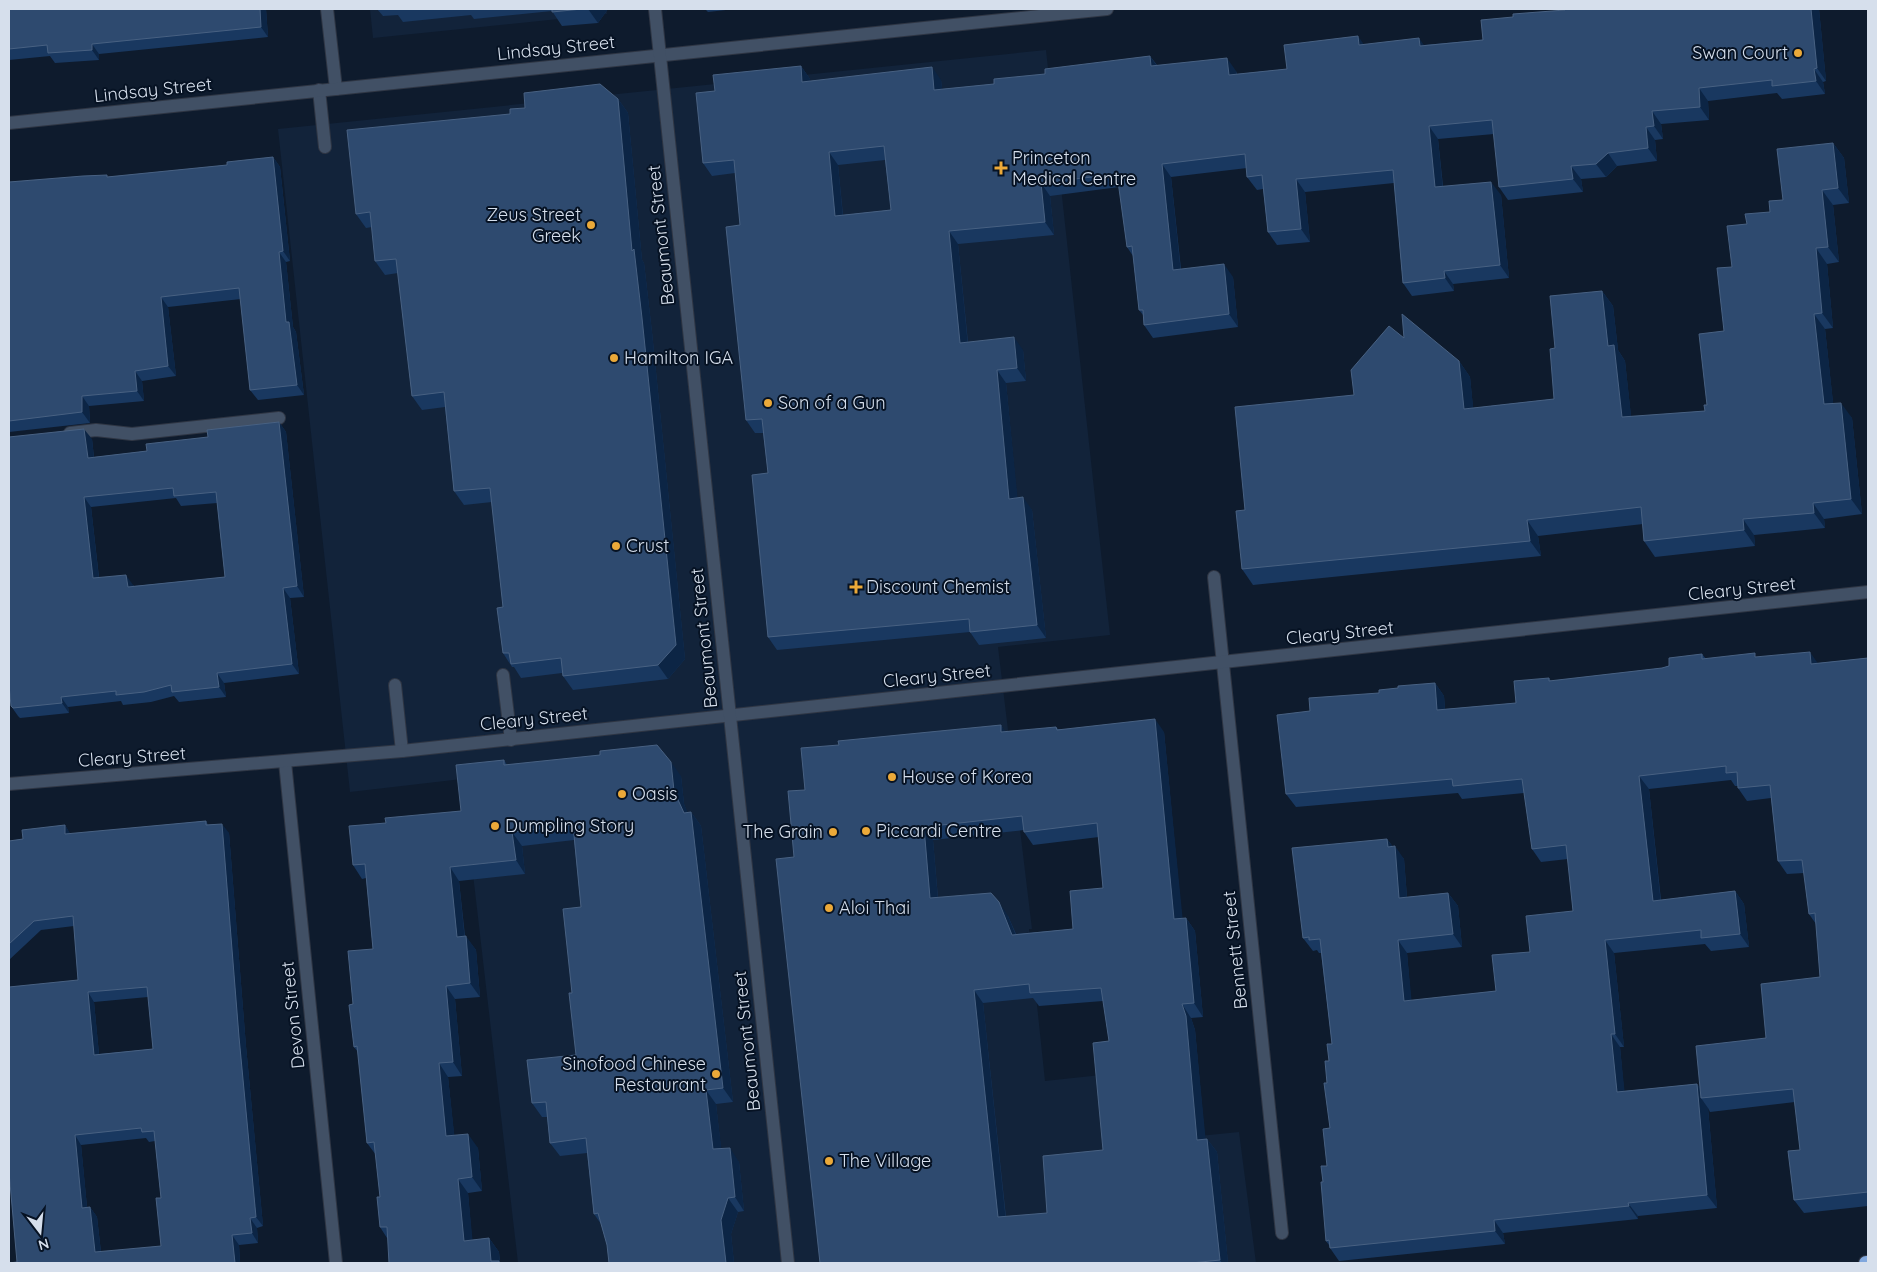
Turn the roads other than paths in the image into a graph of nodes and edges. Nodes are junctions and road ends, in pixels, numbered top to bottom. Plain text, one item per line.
1 (327, 9) edge
2 (655, 9) edge
3 (1107, 9) edge
4 (660, 55) junction
5 (336, 89) junction
6 (319, 90) junction
7 (9, 123) edge
8 (325, 147) dead end
9 (279, 418) dead end
10 (57, 434) edge
11 (1214, 576) dead end
12 (1868, 592) edge
13 (1223, 664) junction
14 (503, 675) edge
15 (395, 685) dead end
16 (729, 716) junction
17 (511, 740) junction
18 (402, 752) junction
19 (285, 762) junction
20 (9, 784) edge
21 (1282, 1233) dead end
22 (336, 1263) edge
23 (788, 1263) edge

1 - 5 street
2 - 4 street, Beaumont Street
3 - 4 street, Lindsay Street
4 - 5 street, Lindsay Street
4 - 16 street, Beaumont Street
5 - 6 street, Lindsay Street
6 - 7 street, Lindsay Street
6 - 8 street
9 - 10 street
11 - 13 street, Bennett Street
12 - 13 street, Cleary Street
13 - 16 street, Cleary Street
13 - 21 street, Bennett Street
14 - 17 street
15 - 18 street
16 - 17 street, Cleary Street
16 - 23 street, Beaumont Street
17 - 18 street, Cleary Street
18 - 19 street, Cleary Street
19 - 20 street, Cleary Street
19 - 22 street, Devon Street

